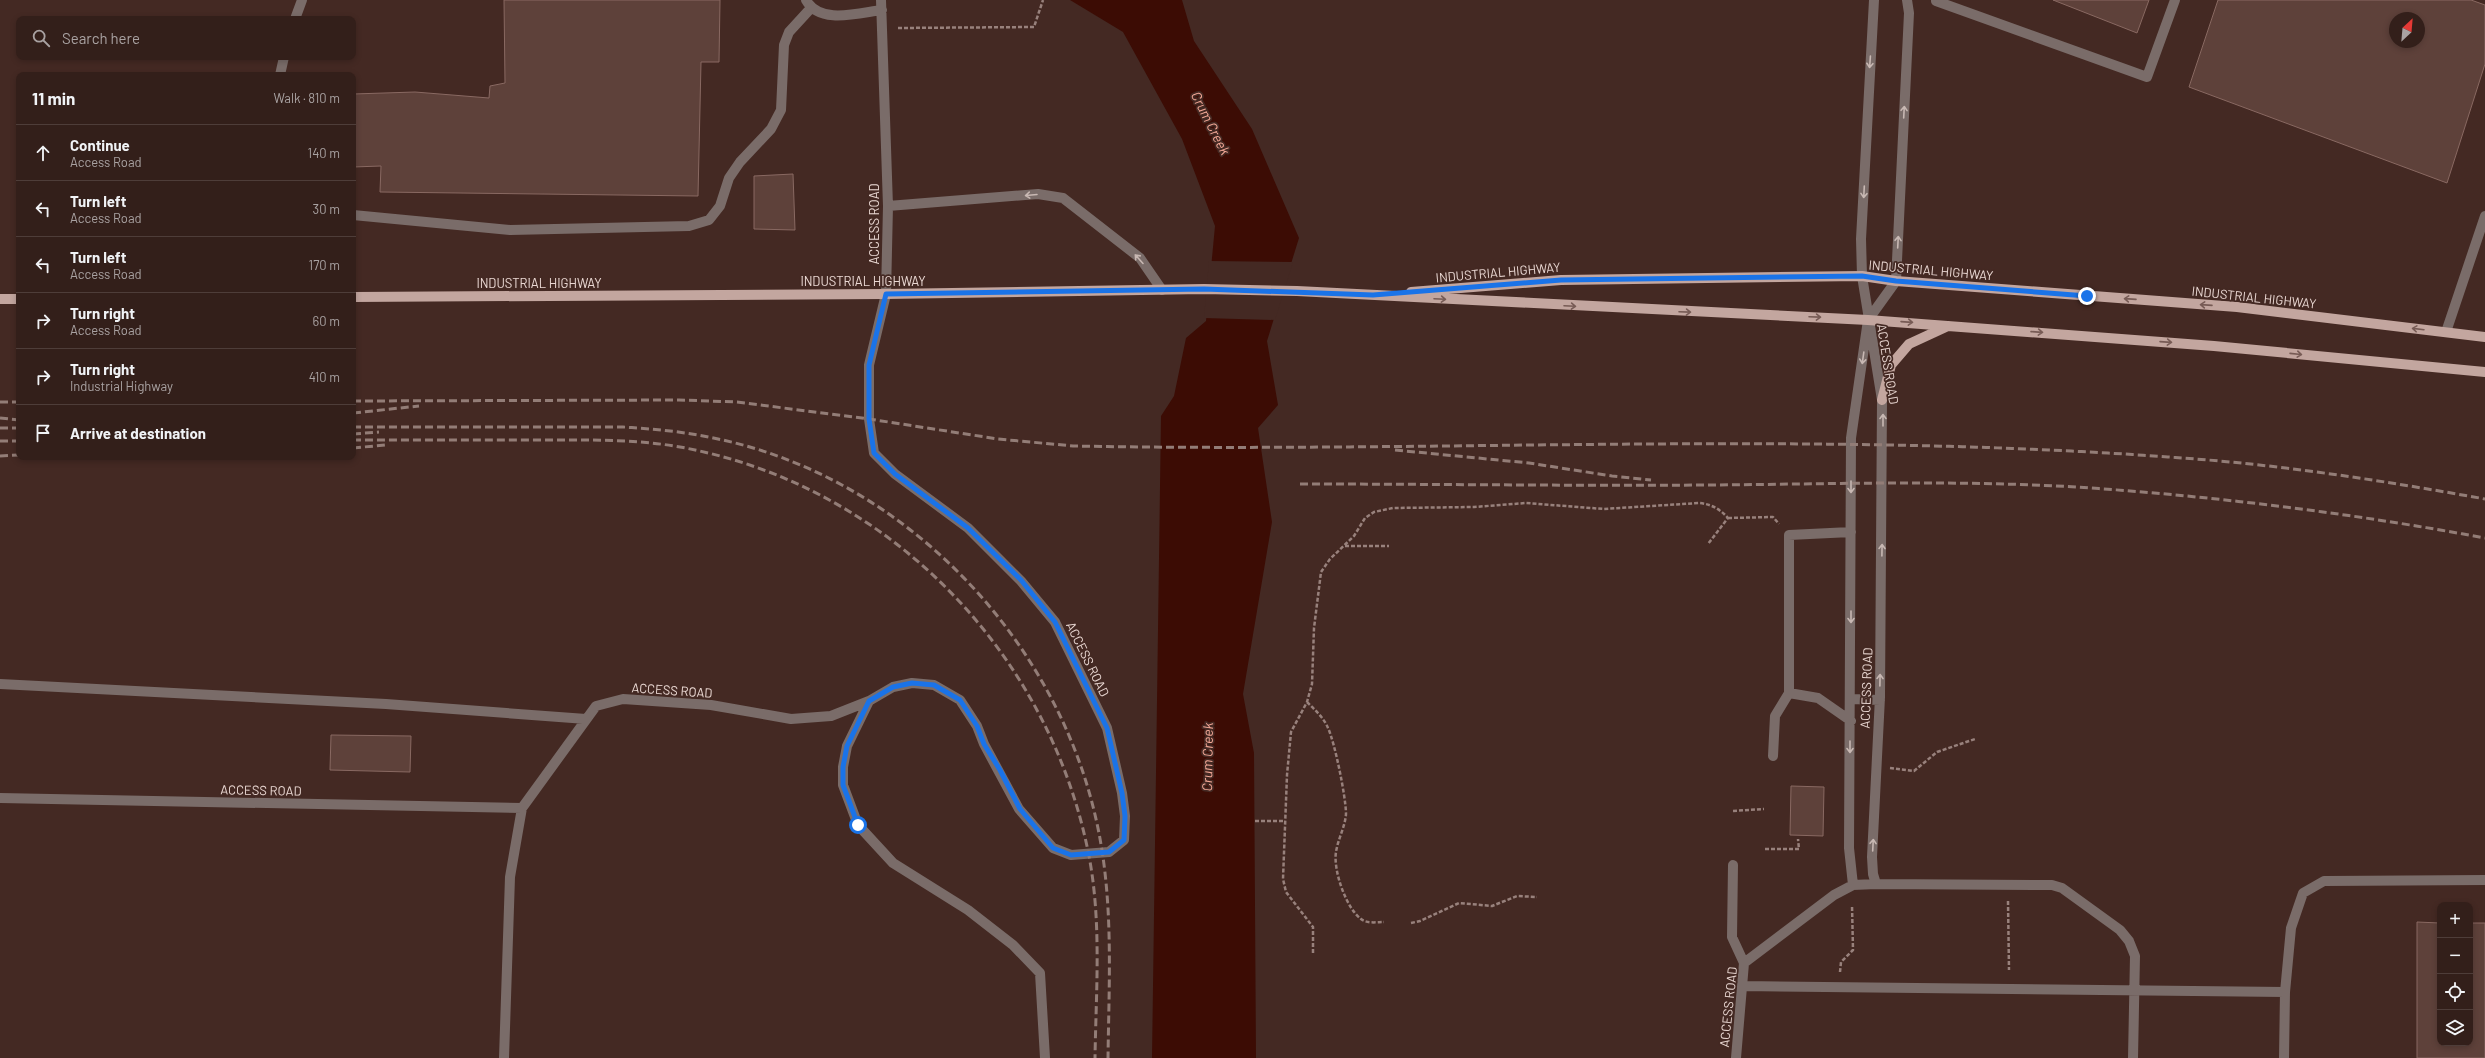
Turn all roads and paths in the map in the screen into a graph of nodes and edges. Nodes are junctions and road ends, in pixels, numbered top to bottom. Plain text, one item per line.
1 (302, 0) edge
2 (1043, 0) edge
3 (1874, 0) edge
4 (1906, 0) edge
5 (2175, 0) edge
6 (1936, 1) dead end
7 (808, 4) edge
8 (881, 5) edge
9 (296, 16) edge
10 (898, 28) dead end
11 (283, 60) edge
12 (281, 72) edge
13 (888, 206) junction
14 (356, 215) edge
15 (2485, 216) edge
16 (1862, 276) junction
17 (1896, 281) junction
18 (1162, 290) junction
19 (886, 294) junction
20 (1373, 295) junction
21 (356, 297) edge
22 (0, 299) edge
23 (16, 299) edge
24 (1868, 320) junction
25 (1948, 326) junction
26 (2446, 332) junction
27 (2485, 337) edge
28 (2485, 372) edge
29 (1882, 400) junction
30 (1728, 518) junction
31 (1851, 532) junction
32 (1789, 535) junction
33 (1708, 544) dead end
34 (1345, 546) junction
35 (1389, 546) dead end
36 (0, 684) edge
37 (1789, 693) junction
38 (1851, 699) junction
39 (1880, 700) junction
40 (869, 701) junction
41 (1307, 702) junction
42 (586, 719) junction
43 (1851, 721) junction
44 (1975, 739) dead end
45 (1773, 756) dead end
46 (1889, 768) dead end
47 (0, 798) edge
48 (522, 808) junction
49 (1764, 809) dead end
50 (1733, 811) dead end
51 (1255, 821) dead end
52 (1285, 821) junction
53 (1798, 839) dead end
54 (1765, 849) dead end
55 (1733, 864) dead end
56 (2485, 880) edge
57 (1876, 884) junction
58 (1853, 885) junction
59 (1537, 897) dead end
60 (2008, 901) dead end
61 (1852, 904) dead end
62 (1384, 922) dead end
63 (1411, 923) dead end
64 (1313, 953) dead end
65 (1744, 963) junction
66 (2009, 970) dead end
67 (1840, 974) dead end
68 (1743, 986) junction
69 (2133, 991) junction
70 (2285, 992) junction
71 (504, 1058) edge
72 (1044, 1058) edge
73 (1736, 1058) edge
74 (2132, 1058) edge
75 (2284, 1058) edge

1 - 9 lane
2 - 10 path
3 -> 16 lane
17 -> 4 lane
5 - 6 lane
7 - 8 lane
7 - 14 lane
8 - 13 lane, ACCESS ROAD
11 - 12 lane
18 -> 13 lane
13 - 19 lane, ACCESS ROAD
15 - 26 lane
16 - 17 main road, INDUSTRIAL HIGHWAY
16 - 20 main road, INDUSTRIAL HIGHWAY
16 - 24 lane
17 - 24 lane
26 -> 17 main road, INDUSTRIAL HIGHWAY
18 - 19 main road, INDUSTRIAL HIGHWAY
18 - 20 main road, INDUSTRIAL HIGHWAY
19 - 21 main road, INDUSTRIAL HIGHWAY
19 - 40 lane, ACCESS ROAD
20 -> 24 main road, INDUSTRIAL HIGHWAY
22 - 23 main road
24 -> 25 main road, INDUSTRIAL HIGHWAY
24 - 29 lane, ACCESS ROAD
24 -> 31 lane, ACCESS ROAD
25 -> 28 main road, INDUSTRIAL HIGHWAY
25 - 29 main road
26 - 27 main road, INDUSTRIAL HIGHWAY
39 -> 29 lane, ACCESS ROAD
30 - 32 path
30 - 33 path
30 - 34 path
31 - 32 lane
31 -> 38 lane, ACCESS ROAD
32 - 37 lane
34 - 35 path
34 - 41 path
36 - 42 lane
37 - 43 lane
37 - 45 lane
38 - 39 lane
38 - 43 lane, ACCESS ROAD
57 -> 39 lane, ACCESS ROAD
40 - 42 lane, ACCESS ROAD
40 - 72 lane
41 - 52 path
41 - 62 path
42 - 48 lane, ACCESS ROAD
43 -> 58 lane, ACCESS ROAD
44 - 46 path
47 - 48 lane, ACCESS ROAD
48 - 71 lane, ACCESS ROAD
49 - 50 path
51 - 52 path
52 - 64 path
53 - 54 path
55 - 65 lane
56 - 70 lane
57 - 58 lane
57 - 69 lane
58 - 65 lane, ACCESS ROAD
59 - 63 path
60 - 66 path
61 - 67 path
65 - 68 lane, ACCESS ROAD
68 - 69 lane
68 - 73 lane, ACCESS ROAD
69 - 70 lane
69 - 74 lane
70 - 75 lane

